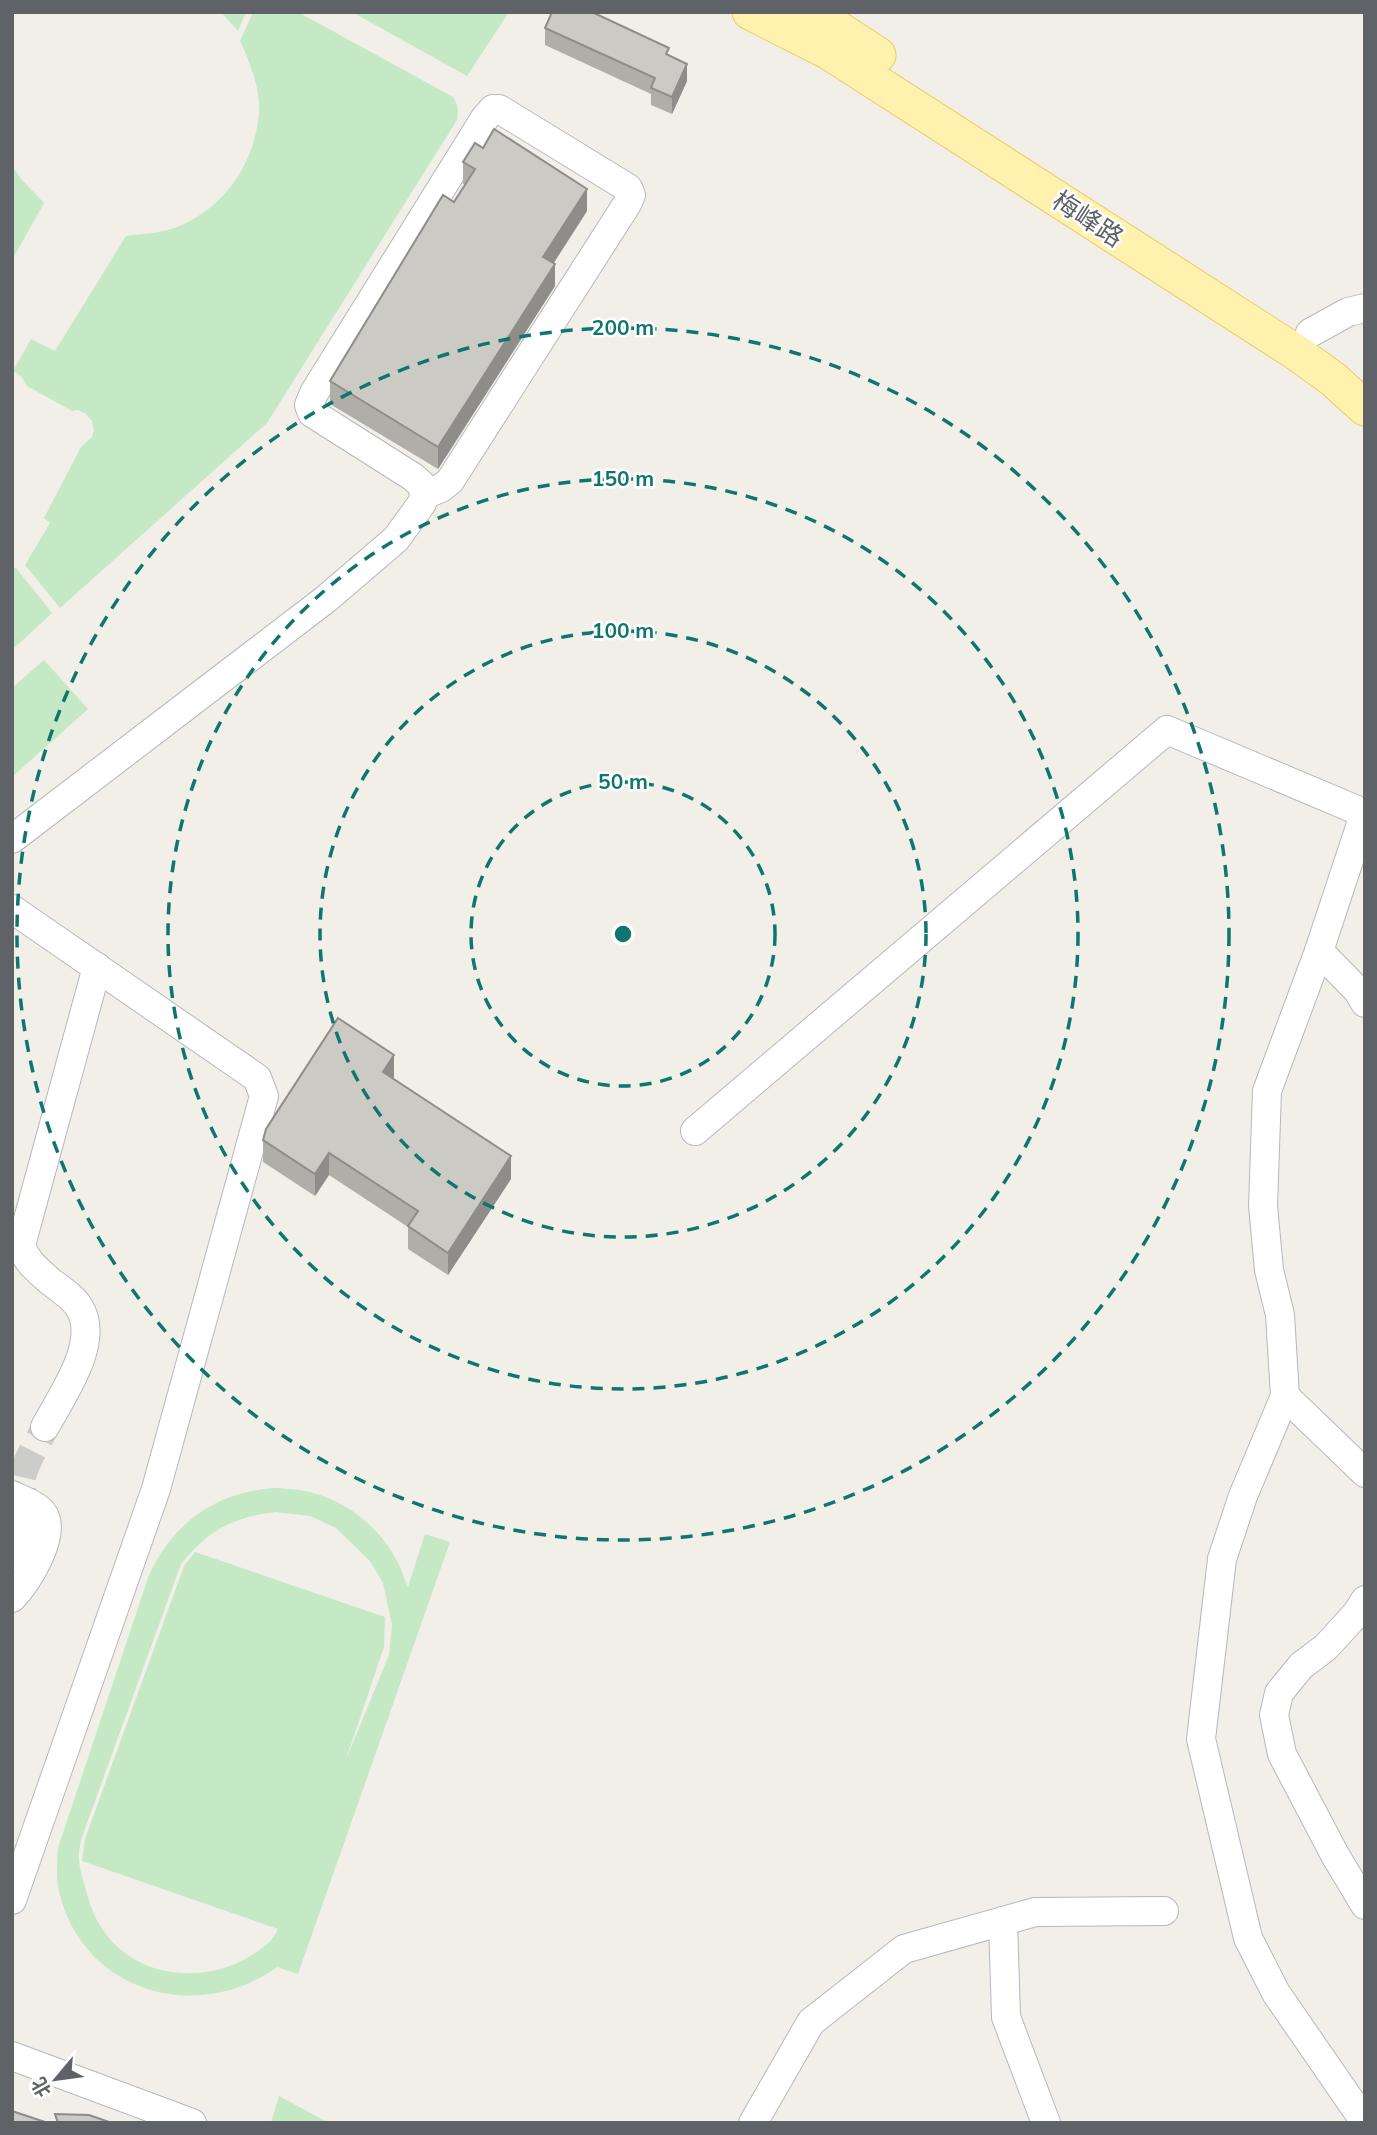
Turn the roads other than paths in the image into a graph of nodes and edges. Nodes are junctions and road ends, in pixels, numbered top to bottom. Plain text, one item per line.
1 (750, 12) edge
2 (825, 26) edge
3 (1365, 309) edge
4 (1310, 333) junction
5 (1365, 377) edge
6 (1365, 408) edge
7 (424, 495) junction
8 (1364, 813) edge
9 (12, 839) edge
10 (12, 909) edge
11 (1319, 951) junction
12 (97, 967) junction
13 (1365, 1003) edge
14 (695, 1131) dead end
15 (17, 1250) edge
16 (1285, 1396) junction
17 (45, 1427) tunnel mouth
18 (1365, 1473) edge
19 (19, 1499) edge
20 (12, 1558) edge
21 (12, 1598) edge
22 (1365, 1600) edge
23 (12, 1899) edge
24 (1365, 1905) edge
25 (1164, 1911) dead end
26 (1003, 1921) junction
27 (12, 2056) edge
28 (1365, 2122) edge
29 (192, 2123) edge
30 (753, 2123) edge
31 (1046, 2123) edge

1 - 2 main road
2 - 4 main road, 梅峰路
2 - 6 main road, 梅峰路
3 - 4 street
4 - 5 main road, 梅峰路
7 - 7 street
7 - 9 street
8 - 11 street
8 - 14 street
10 - 12 street
11 - 13 street
11 - 16 street
12 - 15 street
12 - 23 street
15 - 17 street
16 - 18 street
16 - 28 street
19 - 20 street
19 - 21 street
22 - 24 street
25 - 26 street
26 - 30 street
26 - 31 street
27 - 29 street

